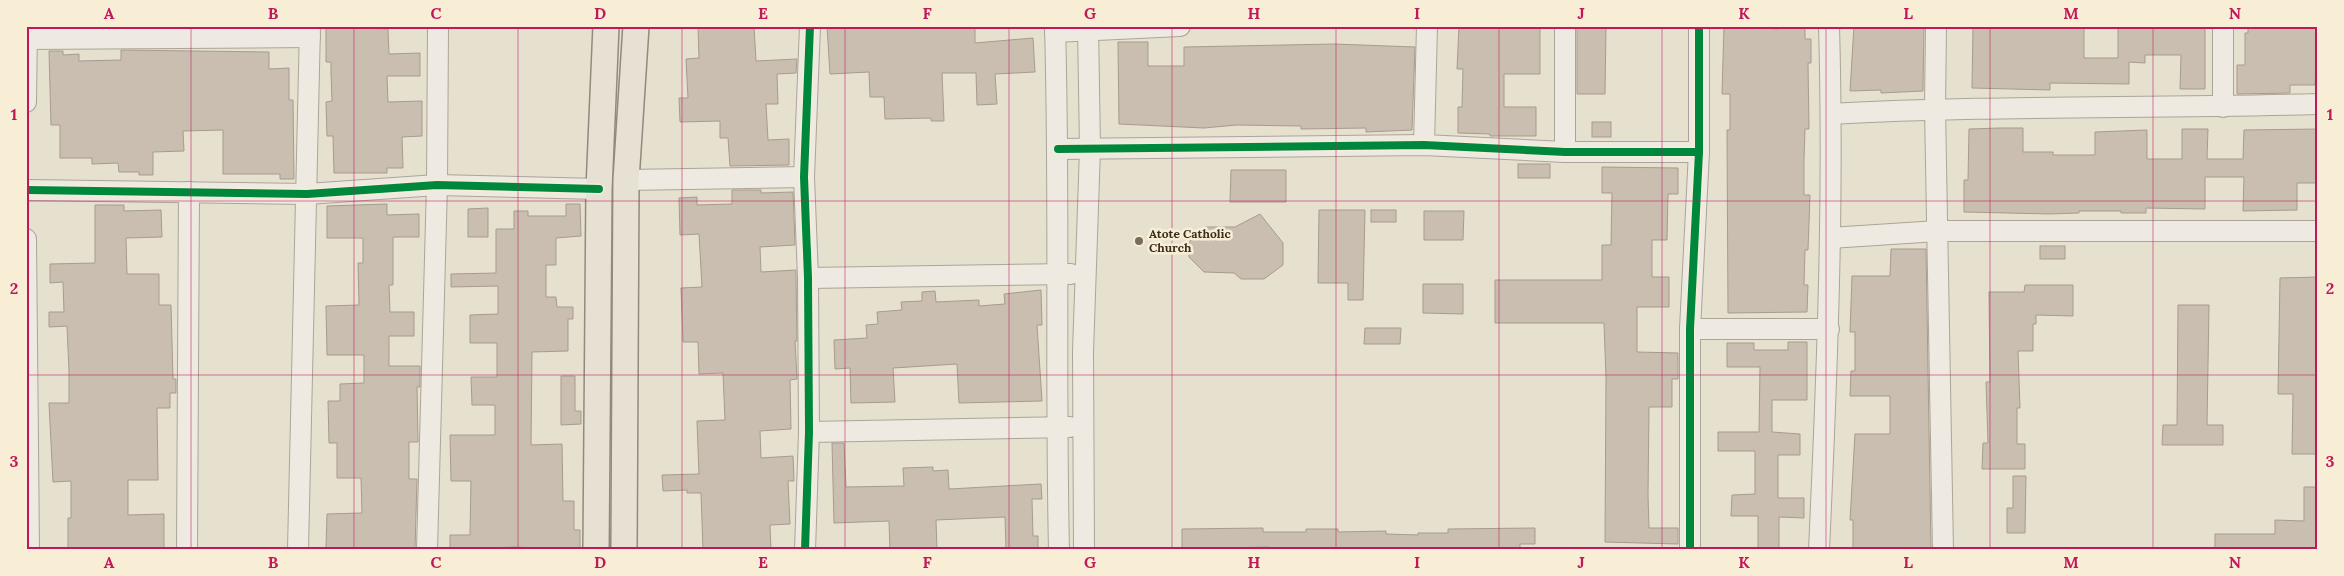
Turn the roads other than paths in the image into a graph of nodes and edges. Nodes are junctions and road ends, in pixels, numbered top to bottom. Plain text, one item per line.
1 (27, 26) edge
2 (438, 26) edge
3 (606, 26) edge
4 (636, 26) edge
5 (810, 26) edge
6 (1180, 26) edge
7 (1428, 26) edge
8 (1564, 26) edge
9 (1699, 26) edge
10 (1829, 26) edge
11 (1936, 26) edge
12 (2223, 26) edge
13 (1055, 29) edge
14 (1088, 29) edge
15 (176, 32) edge
16 (310, 32) edge
17 (27, 39) edge
18 (26, 102) edge
19 (2318, 104) edge
20 (2223, 107) junction
21 (1935, 108) junction
22 (1832, 114) junction
23 (1424, 145) junction
24 (1058, 149) junction
25 (1090, 149) junction
26 (1565, 152) junction
27 (1699, 152) junction
28 (804, 178) junction
29 (626, 180) junction
30 (437, 185) junction
31 (599, 189) junction
32 (26, 190) edge
33 (189, 192) junction
34 (307, 194) junction
35 (1938, 231) junction
36 (2318, 231) edge
37 (1830, 238) junction
38 (26, 239) edge
39 (1058, 274) junction
40 (1086, 274) junction
41 (808, 278) junction
42 (1690, 329) junction
43 (1829, 330) junction
44 (1084, 427) junction
45 (1056, 428) junction
46 (809, 432) junction
47 (29, 550) edge
48 (187, 550) edge
49 (298, 550) edge
50 (427, 550) edge
51 (596, 550) edge
52 (624, 550) edge
53 (805, 550) edge
54 (1059, 550) edge
55 (1084, 550) edge
56 (1690, 550) edge
57 (1819, 550) edge
58 (1943, 550) edge

1 - 17 street
2 - 30 street
3 - 31 main road
4 - 29 main road
5 - 28 street
6 - 14 street
7 - 23 street
8 - 26 street
9 - 27 street
10 - 22 street
11 - 21 street
12 - 20 street
13 - 14 street
13 - 24 street
14 - 25 street
15 - 16 street
15 - 17 street
16 - 34 street
17 - 18 street
19 - 20 street
20 - 21 street
21 - 22 street
21 - 35 street
22 - 37 street
23 - 25 street
23 - 26 street
24 - 25 street
24 - 39 street
25 - 40 street
26 - 27 street
27 - 42 street
28 - 29 street
28 - 41 street
29 - 52 main road
30 - 31 street
30 - 34 street
30 - 50 street
31 - 51 main road
32 - 33 street
33 - 34 street
33 - 48 street
34 - 49 street
35 - 36 street
35 - 37 street
35 - 58 street
37 - 43 street
38 - 47 street
39 - 40 street
39 - 41 street
39 - 45 street
40 - 44 street
41 - 46 street
42 - 43 street
42 - 56 street
43 - 57 street
44 - 45 street
44 - 55 street
45 - 46 street
45 - 54 street
46 - 53 street

